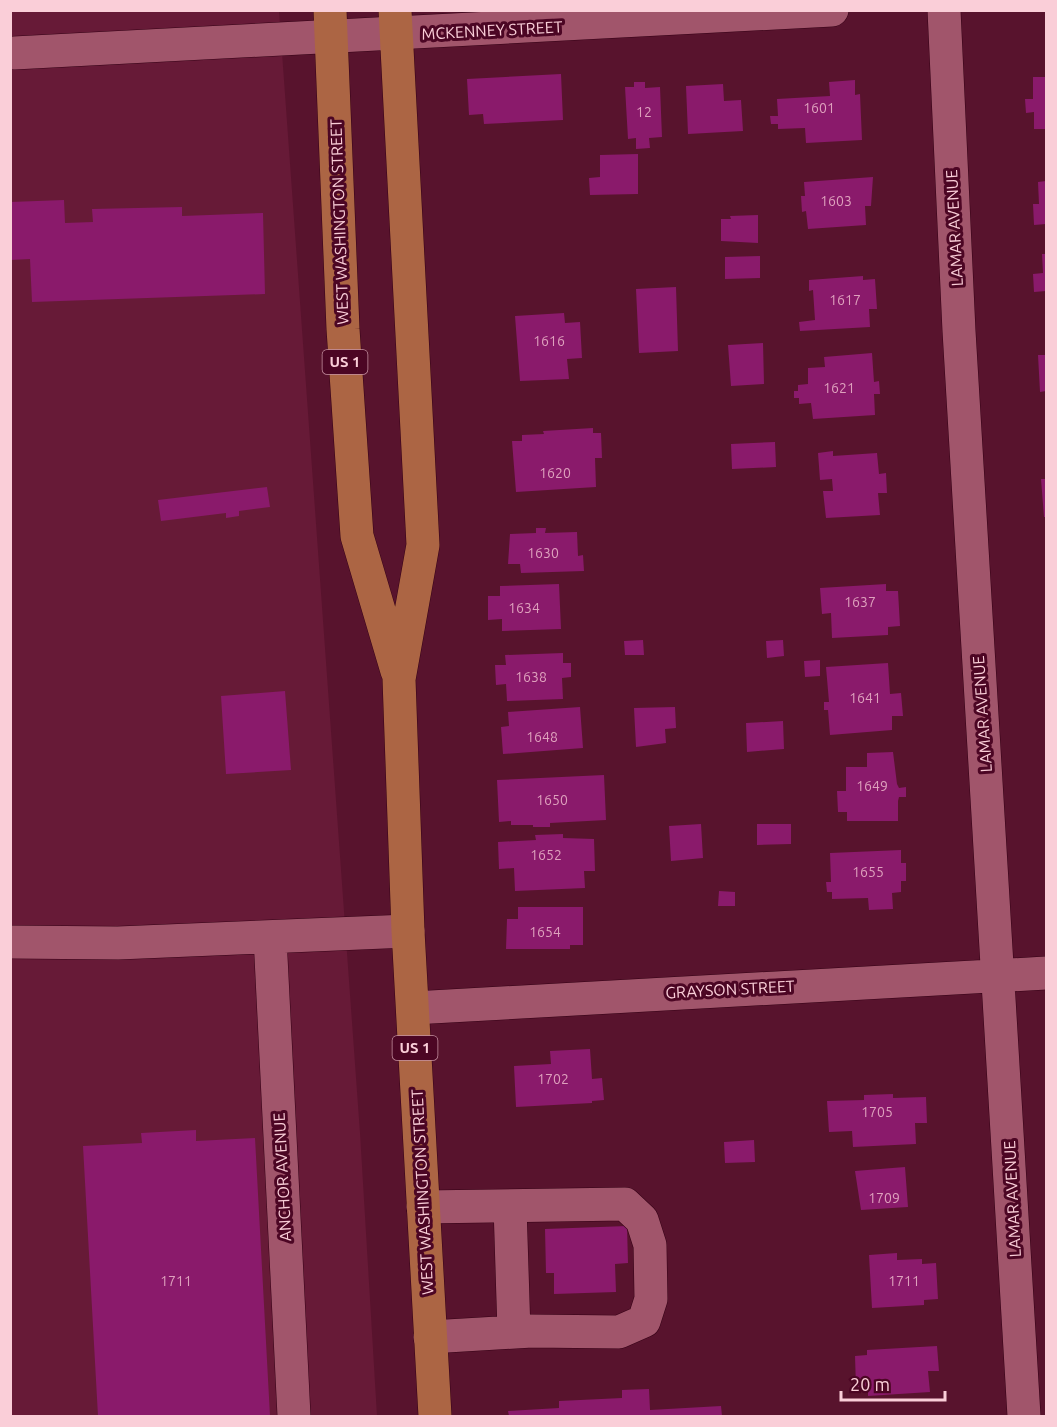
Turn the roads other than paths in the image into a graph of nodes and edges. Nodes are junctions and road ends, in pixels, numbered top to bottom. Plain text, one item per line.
1 (832, 10) edge
2 (944, 10) edge
3 (395, 23) edge
4 (331, 25) edge
5 (14, 53) dead end
6 (399, 679) junction
7 (408, 931) junction
8 (270, 937) junction
9 (10, 942) edge
10 (1047, 973) edge
11 (998, 975) junction
12 (413, 1008) junction
13 (510, 1206) junction
14 (423, 1207) junction
15 (514, 1332) junction
16 (430, 1337) junction
17 (294, 1416) edge
18 (435, 1416) edge
19 (1024, 1416) edge

1 - 3 street, MCKENNEY STREET
2 - 11 street, LAMAR AVENUE
3 - 4 street, MCKENNEY STREET
3 - 6 main road, WEST WASHINGTON STREET / US 1
4 - 5 street, MCKENNEY STREET
4 - 6 main road, WEST WASHINGTON STREET / US 1
6 - 7 main road, WEST WASHINGTON STREET / US 1
7 - 8 street
7 - 12 main road, WEST WASHINGTON STREET / US 1
8 - 9 street
8 - 17 street, ANCHOR AVENUE
10 - 11 street, GRAYSON STREET
11 - 12 street, GRAYSON STREET
11 - 19 street, LAMAR AVENUE
12 - 14 main road, WEST WASHINGTON STREET / US 1
13 - 14 street
13 - 15 street
13 - 15 street
14 - 16 main road, WEST WASHINGTON STREET / US 1
15 - 16 street
16 - 18 main road, WEST WASHINGTON STREET / US 1

